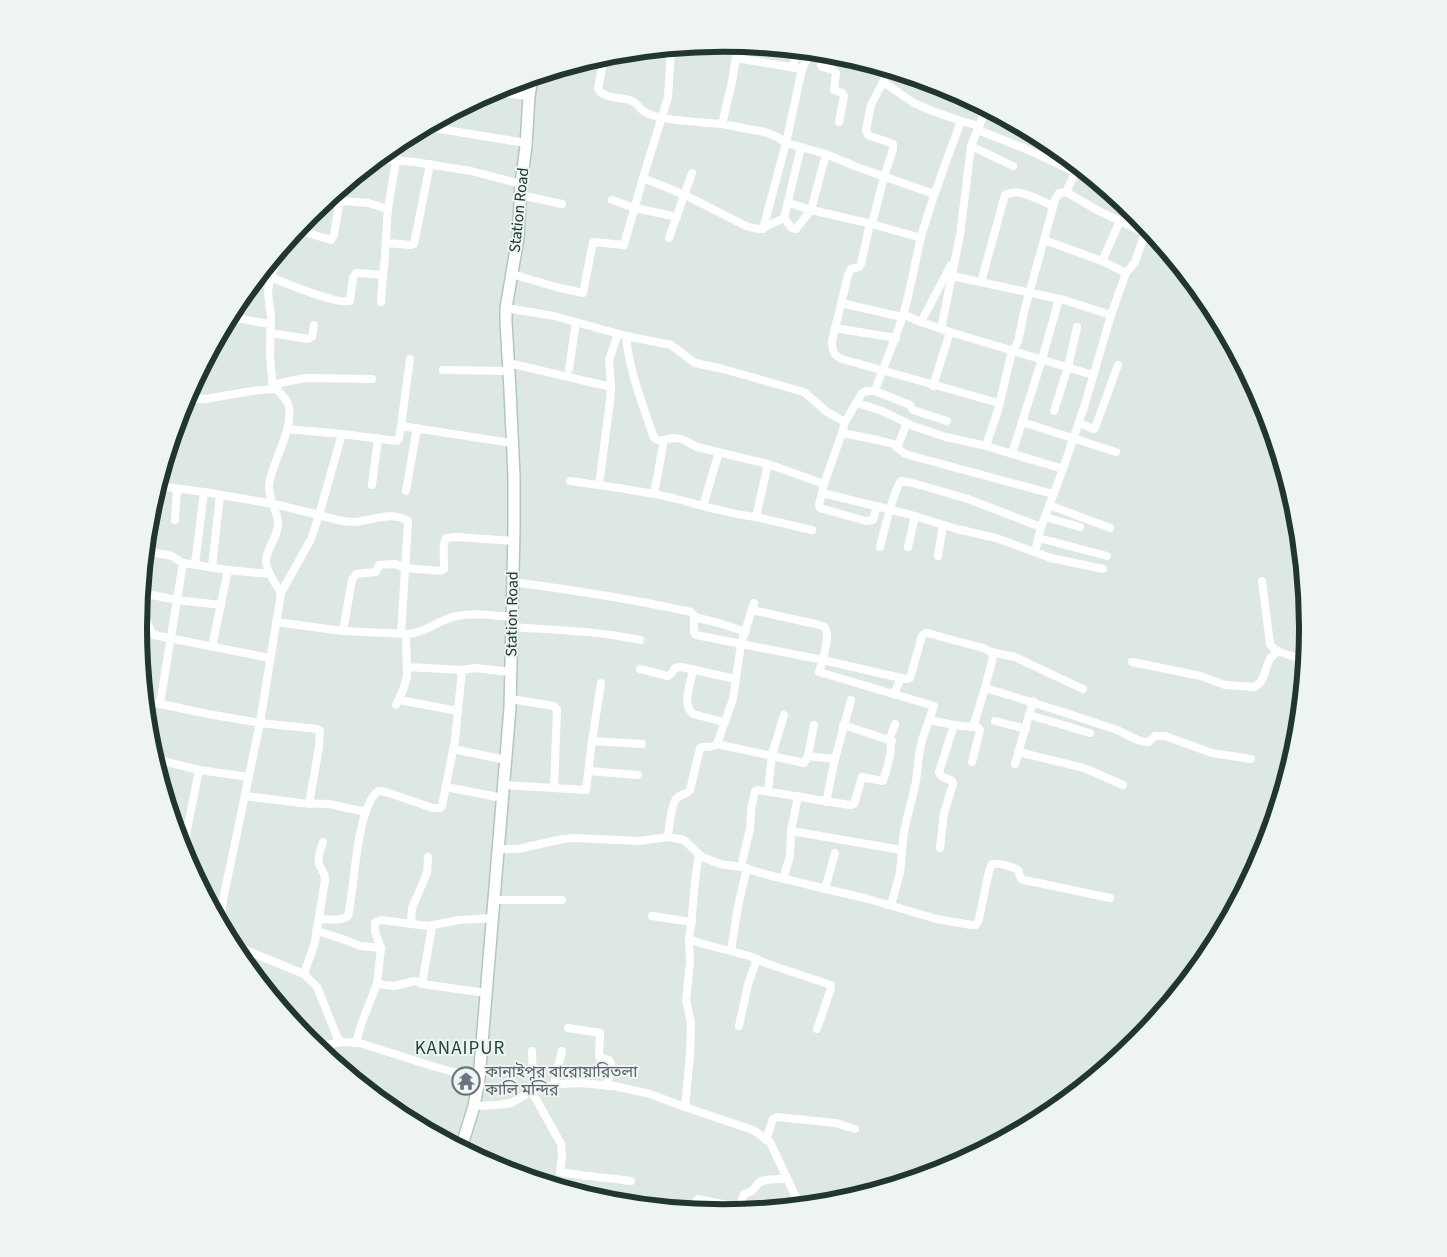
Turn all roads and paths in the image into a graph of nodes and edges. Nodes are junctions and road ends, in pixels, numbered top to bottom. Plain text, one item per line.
1 (737, 53) edge
2 (671, 55) edge
3 (795, 57) edge
4 (736, 58) junction
5 (808, 59) edge
6 (821, 61) edge
7 (602, 66) edge
8 (794, 68) junction
9 (802, 69) junction
10 (885, 76) edge
11 (883, 82) junction
12 (531, 86) edge
13 (509, 94) edge
14 (529, 96) junction
15 (984, 115) edge
16 (661, 118) junction
17 (961, 121) junction
18 (839, 122) dead end
19 (722, 124) junction
20 (979, 128) junction
21 (438, 129) edge
22 (526, 143) junction
23 (786, 143) junction
24 (971, 146) junction
25 (801, 147) junction
26 (826, 154) junction
27 (396, 155) edge
28 (390, 160) edge
29 (395, 160) junction
30 (430, 164) junction
31 (1064, 165) edge
32 (1013, 166) dead end
33 (692, 173) dead end
34 (1075, 173) edge
35 (884, 177) junction
36 (643, 178) junction
37 (521, 189) junction
38 (1066, 192) junction
39 (934, 194) junction
40 (685, 195) junction
41 (612, 200) dead end
42 (789, 203) junction
43 (562, 204) dead end
44 (1053, 206) junction
45 (635, 208) junction
46 (388, 209) junction
47 (811, 210) junction
48 (677, 217) junction
49 (784, 218) junction
50 (1120, 221) junction
51 (871, 224) junction
52 (1136, 227) edge
53 (763, 229) junction
54 (306, 232) edge
55 (1144, 235) edge
56 (669, 238) dead end
57 (921, 238) junction
58 (1044, 240) junction
59 (386, 243) junction
60 (955, 258) junction
61 (1102, 261) junction
62 (273, 270) edge
63 (1126, 273) junction
64 (512, 274) junction
65 (383, 275) junction
66 (952, 276) junction
67 (270, 277) junction
68 (981, 282) junction
69 (1029, 293) junction
70 (1059, 299) junction
71 (380, 302) dead end
72 (841, 303) junction
73 (506, 308) junction
74 (1111, 315) junction
75 (902, 316) junction
76 (238, 318) edge
77 (576, 322) junction
78 (920, 322) junction
79 (270, 324) junction
80 (314, 325) dead end
81 (1077, 327) dead end
82 (834, 328) junction
83 (941, 329) junction
84 (950, 332) junction
85 (270, 333) junction
86 (622, 335) junction
87 (896, 338) junction
88 (1012, 351) junction
89 (410, 359) dead end
90 (1042, 359) junction
91 (1118, 365) dead end
92 (508, 367) junction
93 (1068, 367) junction
94 (570, 369) dead end
95 (443, 370) dead end
96 (882, 370) junction
97 (1093, 375) junction
98 (372, 379) dead end
99 (934, 386) junction
100 (611, 387) junction
101 (273, 389) junction
102 (875, 391) junction
103 (195, 399) edge
104 (856, 403) junction
105 (999, 403) junction
106 (1054, 411) dead end
107 (947, 421) dead end
108 (845, 422) junction
109 (1022, 422) junction
110 (907, 423) junction
111 (1079, 423) junction
112 (401, 426) junction
113 (417, 428) junction
114 (287, 429) junction
115 (842, 432) junction
116 (342, 434) junction
117 (378, 438) junction
118 (1074, 438) junction
119 (664, 440) junction
120 (512, 443) junction
121 (986, 446) junction
122 (897, 448) junction
123 (718, 452) junction
124 (1116, 452) dead end
125 (1012, 454) junction
126 (768, 464) junction
127 (1063, 469) junction
128 (570, 481) dead end
129 (824, 484) junction
130 (372, 485) dead end
131 (599, 485) junction
132 (165, 487) edge
133 (177, 488) junction
134 (204, 492) junction
135 (406, 492) dead end
136 (822, 493) junction
137 (654, 494) junction
138 (1053, 494) junction
139 (220, 495) junction
140 (274, 504) junction
141 (1049, 505) junction
142 (703, 506) junction
143 (876, 506) junction
144 (890, 510) junction
145 (319, 515) junction
146 (915, 516) junction
147 (756, 517) junction
148 (1045, 517) junction
149 (175, 520) dead end
150 (943, 524) junction
151 (1042, 527) junction
152 (1080, 527) dead end
153 (1110, 528) dead end
154 (812, 530) dead end
155 (1039, 538) junction
156 (514, 541) junction
157 (880, 547) dead end
158 (908, 547) dead end
159 (152, 552) edge
160 (1034, 552) junction
161 (938, 556) dead end
162 (1107, 556) dead end
163 (183, 563) junction
164 (195, 564) junction
165 (212, 567) junction
166 (405, 568) junction
167 (1103, 569) dead end
168 (228, 570) junction
169 (270, 574) junction
170 (1262, 581) dead end
171 (513, 582) junction
172 (281, 593) junction
173 (149, 594) edge
174 (177, 600) junction
175 (221, 605) junction
176 (694, 617) junction
177 (147, 622) edge
178 (276, 622) junction
179 (512, 622) junction
180 (343, 630) junction
181 (746, 632) junction
182 (404, 634) junction
183 (171, 638) junction
184 (640, 640) dead end
185 (741, 644) junction
186 (212, 647) junction
187 (1278, 651) junction
188 (991, 652) junction
189 (270, 658) junction
190 (1298, 658) edge
191 (823, 660) junction
192 (1132, 662) dead end
193 (406, 667) junction
194 (640, 669) dead end
195 (462, 670) junction
196 (693, 670) junction
197 (511, 672) junction
198 (900, 678) junction
199 (736, 679) junction
200 (601, 683) dead end
201 (985, 688) junction
202 (1083, 689) dead end
203 (894, 694) junction
204 (510, 699) junction
205 (851, 700) dead end
206 (1033, 701) junction
207 (152, 702) edge
208 (160, 704) junction
209 (458, 711) junction
210 (1029, 714) junction
211 (784, 715) dead end
212 (929, 720) junction
213 (995, 721) dead end
214 (724, 722) junction
215 (260, 723) junction
216 (895, 724) dead end
217 (814, 725) dead end
218 (843, 725) junction
219 (954, 725) junction
220 (973, 727) junction
221 (1026, 729) junction
222 (1090, 733) dead end
223 (592, 741) junction
224 (892, 741) junction
225 (642, 744) dead end
226 (717, 744) junction
227 (453, 749) junction
228 (1018, 752) junction
229 (772, 755) junction
230 (808, 756) junction
231 (835, 759) junction
232 (1250, 759) dead end
233 (506, 760) junction
234 (163, 761) edge
235 (972, 762) dead end
236 (1015, 764) dead end
237 (199, 770) junction
238 (589, 771) junction
239 (638, 775) dead end
240 (249, 777) junction
241 (504, 785) junction
242 (1123, 785) dead end
243 (446, 787) junction
244 (554, 788) junction
245 (768, 791) junction
246 (245, 796) junction
247 (798, 796) junction
248 (503, 798) junction
249 (826, 802) junction
250 (309, 804) junction
251 (366, 812) junction
252 (791, 831) junction
253 (186, 835) edge
254 (668, 837) junction
255 (323, 842) dead end
256 (940, 848) dead end
257 (499, 849) junction
258 (902, 850) junction
259 (835, 853) dead end
260 (699, 855) junction
261 (428, 857) dead end
262 (744, 868) junction
263 (783, 879) junction
264 (825, 889) junction
265 (1110, 898) dead end
266 (494, 900) junction
267 (562, 900) dead end
268 (891, 905) junction
269 (222, 910) edge
270 (652, 916) dead end
271 (493, 918) junction
272 (319, 919) junction
273 (692, 922) junction
274 (411, 924) junction
275 (432, 926) junction
276 (316, 931) junction
277 (689, 939) junction
278 (381, 948) junction
279 (246, 950) edge
280 (731, 951) junction
281 (757, 959) junction
282 (304, 974) junction
283 (377, 984) junction
284 (422, 984) junction
285 (486, 993) junction
286 (739, 1026) dead end
287 (568, 1028) dead end
288 (817, 1029) dead end
289 (342, 1042) junction
290 (356, 1043) junction
291 (325, 1045) edge
292 (532, 1051) dead end
293 (562, 1051) dead end
294 (479, 1078) junction
295 (554, 1084) junction
296 (607, 1086) junction
297 (534, 1090) junction
298 (474, 1106) junction
299 (685, 1107) junction
300 (855, 1129) dead end
301 (766, 1140) junction
302 (463, 1142) edge
303 (786, 1178) junction
304 (631, 1181) dead end
305 (797, 1200) edge
306 (696, 1203) edge
307 (722, 1204) edge
308 (741, 1204) edge

1 - 4 street
2 - 16 street
3 - 8 street
4 - 8 street
4 - 19 street
5 - 9 street
6 - 18 street
7 - 16 street
8 - 9 street
9 - 23 street
10 - 11 street
11 - 17 street
11 - 35 street
12 - 14 main road, Station Road
13 - 14 street
14 - 22 main road, Station Road
15 - 20 street
16 - 19 street
16 - 36 street
17 - 20 street
17 - 39 street
19 - 23 street
20 - 24 street
20 - 31 street
21 - 22 street
22 - 37 main road, Station Road
23 - 25 street
23 - 53 street
24 - 32 street
24 - 60 street
25 - 26 street
25 - 42 street
26 - 35 street
26 - 47 street
27 - 29 street
28 - 29 street
29 - 30 street
29 - 46 street
30 - 37 street
30 - 59 street
33 - 40 street
34 - 38 street
35 - 39 street
35 - 51 street
36 - 40 street
36 - 45 street
37 - 43 street
37 - 64 main road, Station Road
38 - 44 street
38 - 50 street
39 - 57 street
40 - 48 street
40 - 53 street
41 - 45 street
42 - 47 street
42 - 49 street
44 - 58 street
44 - 68 street
45 - 48 street
45 - 64 street
46 - 54 street
46 - 59 street
47 - 49 street
47 - 51 street
48 - 56 street
49 - 53 street
50 - 52 street
50 - 61 street
51 - 57 street
51 - 72 street
55 - 63 street
57 - 75 street
58 - 61 street
58 - 69 street
59 - 65 street
60 - 66 street
60 - 78 street
61 - 63 street
62 - 67 street
63 - 74 street
64 - 73 main road, Station Road
65 - 67 street
65 - 71 street
66 - 68 street
66 - 83 street
67 - 79 street
68 - 69 street
69 - 70 street
69 - 88 street
70 - 74 street
70 - 90 street
72 - 75 street
72 - 82 street
73 - 77 street
73 - 92 main road, Station Road
74 - 97 street
75 - 78 street
75 - 87 street
76 - 79 street
77 - 86 street
77 - 94 street
78 - 83 street
79 - 85 street
80 - 85 street
81 - 93 street
82 - 87 street
82 - 96 street
83 - 84 street
84 - 88 street
84 - 99 street
85 - 101 street
86 - 100 street
86 - 108 street
86 - 119 street
87 - 96 street
88 - 90 street
88 - 105 street
89 - 112 street
90 - 93 street
90 - 109 street
91 - 111 street
92 - 95 street
92 - 100 street
92 - 120 main road, Station Road
93 - 97 street
93 - 106 street
96 - 99 street
96 - 102 street
97 - 111 street
98 - 101 street
99 - 105 street
100 - 131 street
101 - 103 street
101 - 114 street
102 - 104 street
102 - 107 street
104 - 108 street
104 - 110 street
105 - 121 street
108 - 115 street
109 - 118 street
109 - 125 street
110 - 121 street
110 - 122 street
111 - 118 street
112 - 113 street
112 - 117 street
113 - 120 street
113 - 135 street
114 - 116 street
114 - 140 street
115 - 122 street
115 - 129 street
116 - 117 street
116 - 145 street
117 - 130 street
118 - 124 street
118 - 127 street
119 - 123 street
119 - 137 street
120 - 156 main road, Station Road
121 - 125 street
122 - 138 street
123 - 126 street
123 - 142 street
125 - 127 street
126 - 129 street
126 - 147 street
127 - 138 street
128 - 131 street
129 - 136 street
131 - 137 street
132 - 133 street
133 - 134 street
133 - 149 street
134 - 139 street
134 - 164 street
136 - 143 street
136 - 143 street
137 - 142 street
138 - 141 street
139 - 140 street
139 - 165 street
140 - 145 street
140 - 169 street
141 - 148 street
141 - 153 street
142 - 147 street
143 - 144 street
144 - 146 street
144 - 151 street
144 - 157 street
145 - 166 street
145 - 172 street
146 - 150 street
146 - 158 street
147 - 154 street
148 - 151 street
148 - 152 street
150 - 160 street
150 - 161 street
151 - 155 street
155 - 160 street
155 - 162 street
156 - 166 street
156 - 171 main road, Station Road
159 - 163 street
160 - 167 street
163 - 164 street
163 - 174 street
164 - 165 street
165 - 168 street
166 - 180 street
166 - 182 street
168 - 169 street
168 - 175 street
169 - 172 street
170 - 187 street
171 - 176 street
171 - 179 main road, Station Road
172 - 178 street
173 - 174 street
174 - 175 street
174 - 183 street
175 - 186 street
176 - 181 street
176 - 185 street
177 - 183 street
178 - 180 street
178 - 189 street
179 - 182 street
179 - 184 street
179 - 197 main road, Station Road
180 - 182 street
181 - 185 street
181 - 191 street
182 - 193 street
183 - 186 street
183 - 208 street
185 - 191 street
185 - 199 street
186 - 189 street
187 - 190 street
187 - 192 street
188 - 198 street
188 - 201 street
188 - 202 street
189 - 215 street
191 - 198 street
191 - 203 street
193 - 195 street
193 - 209 street
194 - 196 street
195 - 197 street
195 - 209 street
196 - 199 street
196 - 214 street
197 - 204 main road, Station Road
198 - 203 street
199 - 214 street
200 - 223 street
201 - 206 street
201 - 220 street
203 - 212 street
204 - 233 main road, Station Road
204 - 244 street
205 - 218 street
206 - 210 street
206 - 232 street
207 - 208 street
208 - 215 street
209 - 227 street
210 - 221 street
210 - 222 street
211 - 229 street
212 - 219 street
212 - 258 street
213 - 221 street
214 - 226 street
215 - 240 street
215 - 250 street
216 - 224 street
217 - 230 street
218 - 224 street
218 - 231 street
219 - 220 street
219 - 256 street
220 - 235 street
221 - 228 street
223 - 225 street
223 - 238 street
224 - 249 street
226 - 229 street
226 - 254 street
227 - 233 street
227 - 243 street
228 - 236 street
228 - 242 street
229 - 230 street
229 - 245 street
230 - 231 street
231 - 249 street
233 - 241 main road, Station Road
234 - 237 street
237 - 240 street
237 - 253 street
238 - 239 street
238 - 244 street
240 - 246 street
241 - 244 street
241 - 248 main road, Station Road
243 - 248 street
243 - 251 street
245 - 247 street
245 - 262 street
246 - 250 street
246 - 269 street
247 - 249 street
247 - 252 street
248 - 257 main road, Station Road
250 - 251 street
251 - 272 street
252 - 258 street
252 - 263 street
254 - 257 street
254 - 260 street
255 - 272 street
257 - 266 main road, Station Road
258 - 268 street
259 - 264 street
260 - 262 street
260 - 273 street
261 - 274 street
262 - 263 street
262 - 280 street
263 - 264 street
264 - 268 street
265 - 268 street
266 - 267 street
266 - 271 main road, Station Road
270 - 273 street
271 - 275 street
271 - 285 main road, Station Road
272 - 276 street
273 - 277 street
274 - 275 street
274 - 278 street
275 - 284 street
276 - 278 street
276 - 282 street
277 - 280 street
277 - 299 street
278 - 283 street
279 - 282 street
280 - 281 street
281 - 286 street
281 - 288 street
282 - 289 street
283 - 284 street
283 - 290 street
284 - 285 street
285 - 294 main road, Station Road
287 - 296 street
289 - 290 street
289 - 291 street
290 - 294 street
292 - 297 street
293 - 295 street
294 - 298 main road, Station Road
295 - 296 street
295 - 297 street
296 - 299 street
297 - 298 street
297 - 304 street
298 - 302 main road, Station Road
299 - 301 street
300 - 301 street
301 - 303 street
303 - 305 street
303 - 308 street
306 - 307 street

